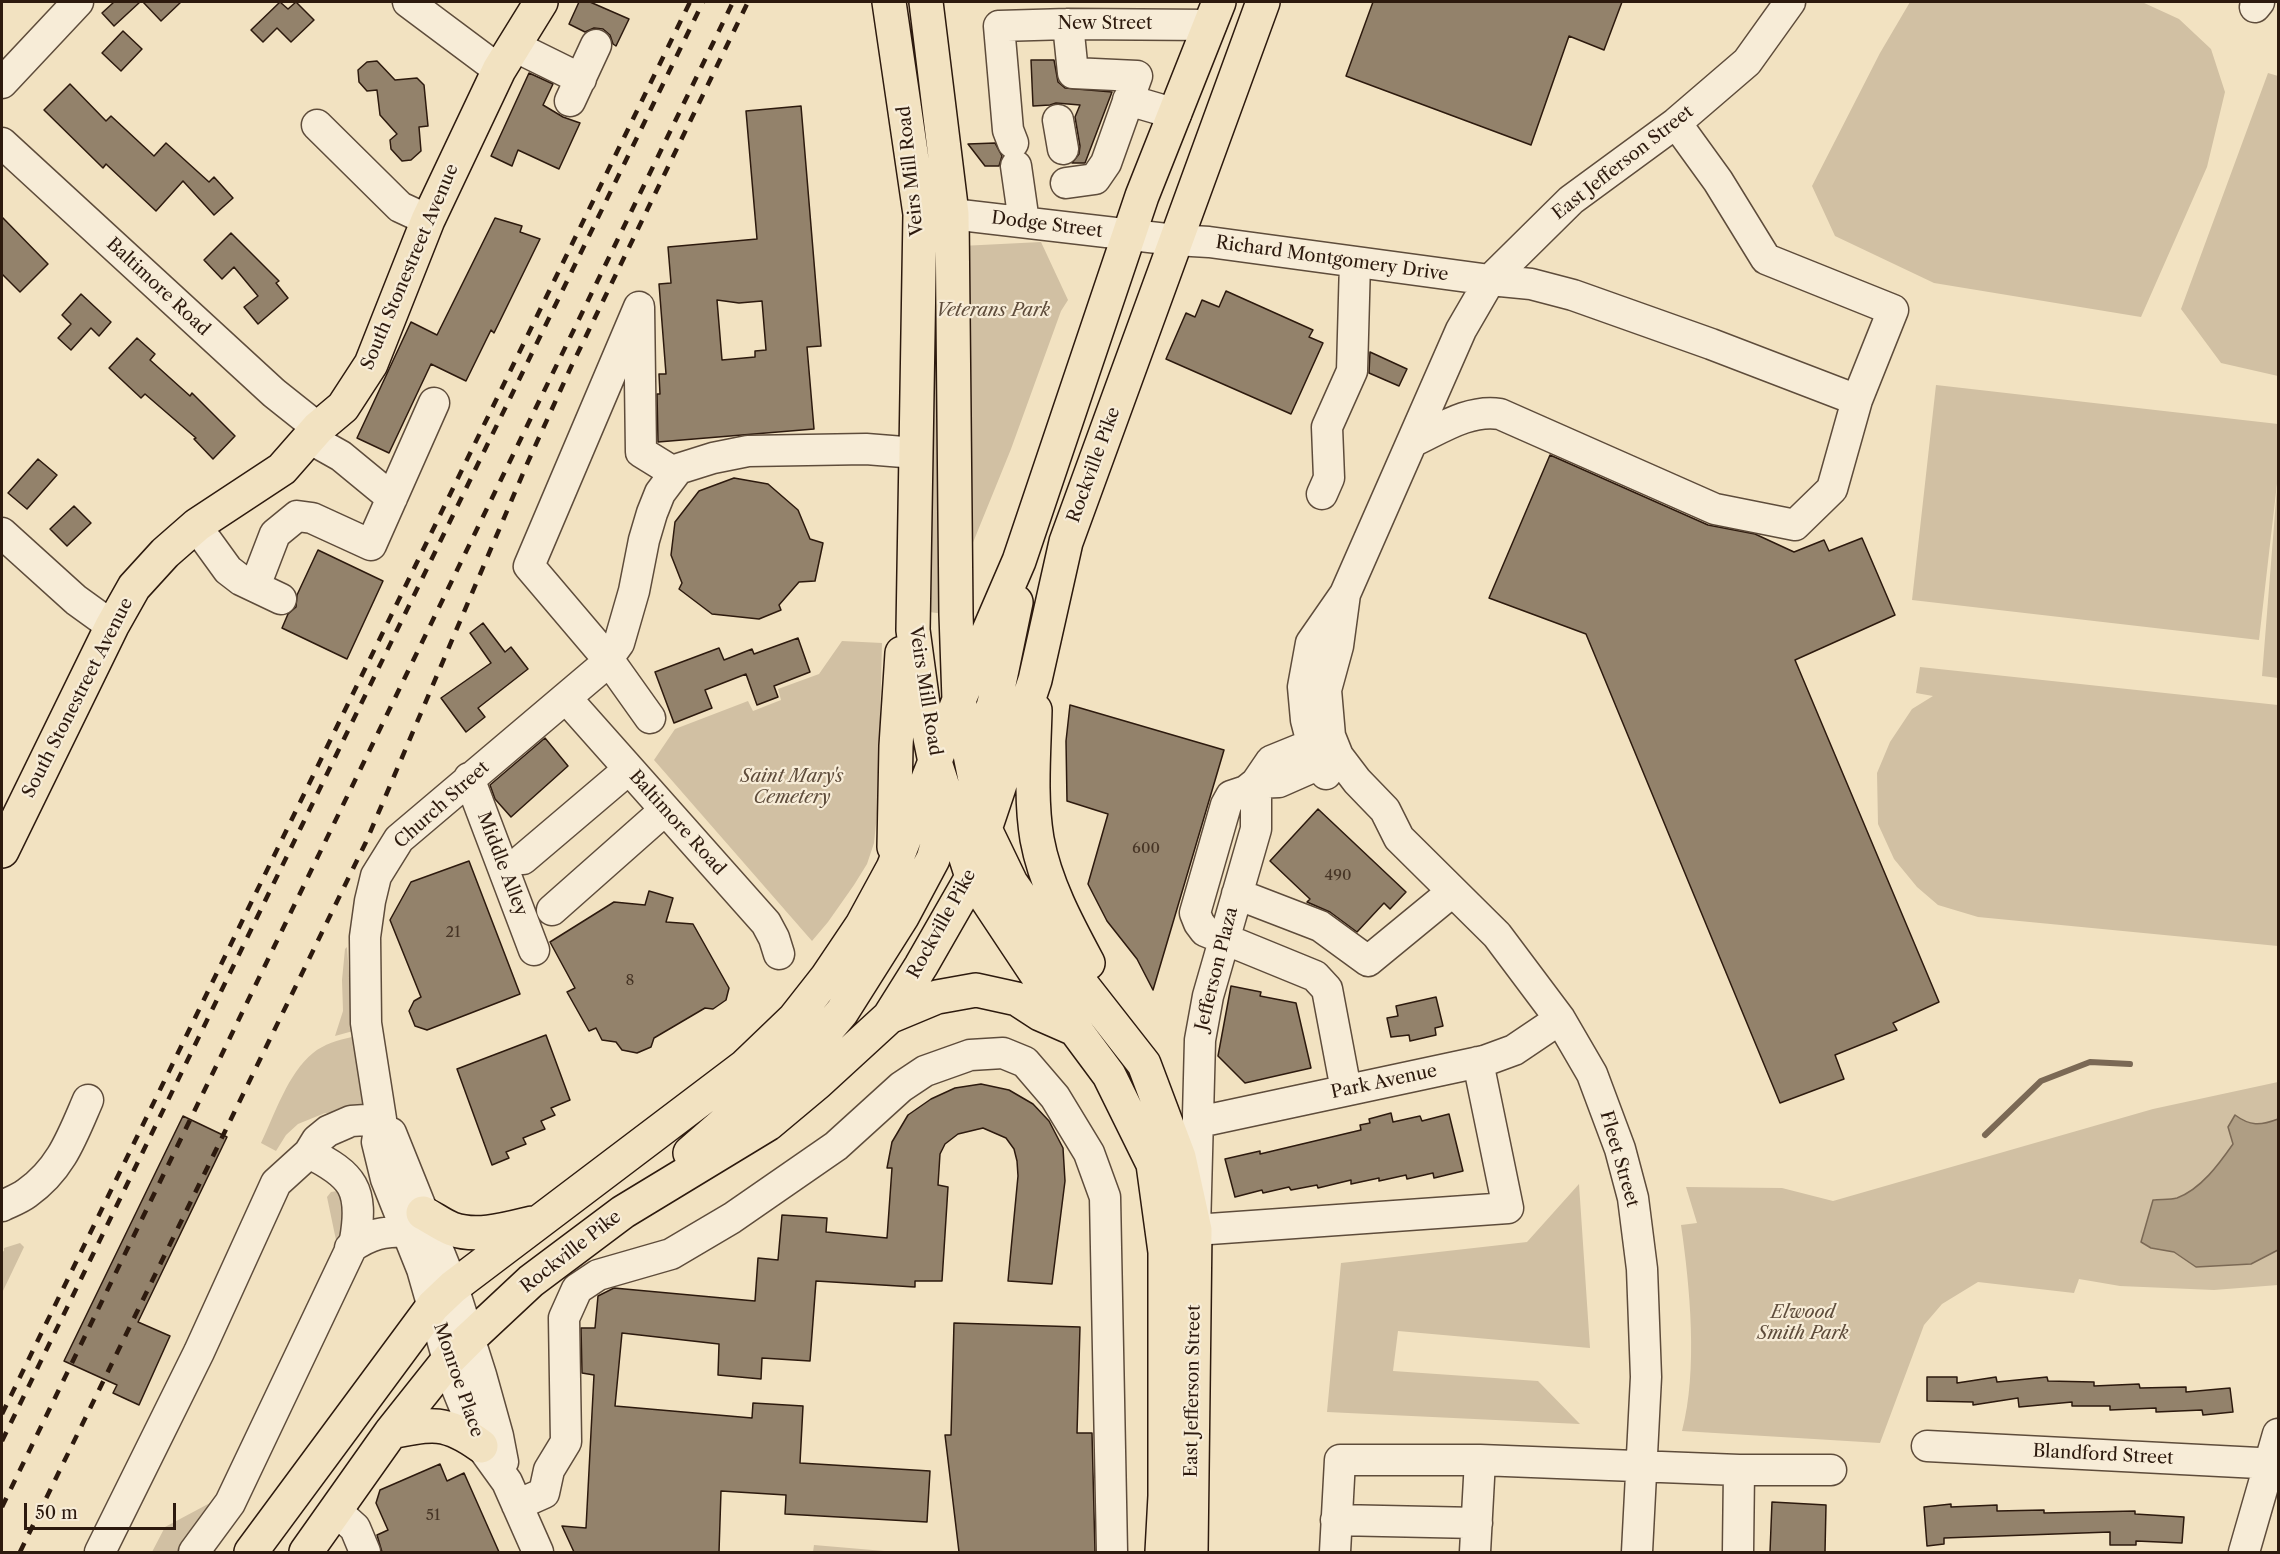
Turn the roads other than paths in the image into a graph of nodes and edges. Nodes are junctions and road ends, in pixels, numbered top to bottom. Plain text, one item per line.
1 (78, 2) edge
2 (408, 2) edge
3 (541, 2) edge
4 (889, 2) edge
5 (926, 2) edge
6 (1263, 2) edge
7 (1790, 2) edge
8 (1146, 13) edge
9 (1215, 13) edge
10 (1068, 24) junction
11 (597, 45) dead end
12 (506, 58) junction
13 (2, 83) edge
14 (1128, 100) junction
15 (1176, 114) junction
16 (1058, 120) dead end
17 (1676, 123) junction
18 (317, 125) dead end
19 (2, 143) edge
20 (1064, 164) junction
21 (920, 214) junction
22 (952, 214) junction
23 (428, 220) junction
24 (1024, 222) junction
25 (1059, 226) junction
26 (1129, 234) junction
27 (1175, 240) junction
28 (1355, 262) junction
29 (1490, 280) junction
30 (1857, 400) junction
31 (434, 403) dead end
32 (314, 433) junction
33 (1412, 442) junction
34 (916, 453) junction
35 (675, 473) junction
36 (1322, 494) dead end
37 (392, 498) junction
38 (2, 533) edge
39 (915, 538) junction
40 (207, 541) dead end
41 (1019, 561) junction
42 (255, 586) junction
43 (281, 598) dead end
44 (112, 626) junction
45 (608, 659) junction
46 (1035, 680) junction
47 (567, 698) junction
48 (959, 700) junction
49 (650, 718) dead end
50 (1325, 750) junction
51 (935, 762) junction
52 (628, 769) junction
53 (974, 775) junction
54 (469, 778) junction
55 (1256, 783) junction
56 (948, 807) junction
57 (665, 810) junction
58 (985, 829) junction
59 (2, 851) edge
60 (523, 859) dead end
61 (893, 868) junction
62 (972, 877) junction
63 (1452, 892) junction
64 (1237, 894) junction
65 (552, 910) dead end
66 (1224, 938) junction
67 (534, 950) dead end
68 (779, 954) dead end
69 (889, 1017) junction
70 (1560, 1019) junction
71 (1074, 1029) junction
72 (1478, 1062) junction
73 (1144, 1064) junction
74 (1346, 1090) junction
75 (88, 1100) dead end
76 (381, 1119) junction
77 (1199, 1122) junction
78 (309, 1153) junction
79 (2, 1206) edge
80 (623, 1212) junction
81 (542, 1220) junction
82 (416, 1222) junction
83 (1195, 1230) junction
84 (350, 1248) junction
85 (1165, 1252) joint
86 (443, 1297) junction
87 (460, 1349) junction
88 (391, 1432) junction
89 (2278, 1434) edge
90 (481, 1446) junction
91 (1927, 1446) dead end
92 (1480, 1460) junction
93 (2274, 1463) edge
94 (1641, 1467) junction
95 (1739, 1470) junction
96 (1831, 1470) dead end
97 (512, 1494) junction
98 (335, 1510) junction
99 (1336, 1520) junction
100 (1477, 1523) junction
101 (100, 1552) edge
102 (194, 1552) edge
103 (251, 1552) edge
104 (306, 1552) edge
105 (365, 1552) edge
106 (538, 1552) edge
107 (1112, 1552) edge
108 (1162, 1552) edge
109 (1191, 1552) edge
110 (1335, 1552) edge
111 (1476, 1552) edge
112 (1637, 1552) edge
113 (1738, 1552) edge
114 (2244, 1552) edge

1 - 13 street
2 - 12 street
3 - 12 main road, South Stonestreet Avenue
4 - 21 main road, Veirs Mill Road
5 - 22 main road, Veirs Mill Road
6 - 27 main road, Rockville Pike
7 - 17 street, East Jefferson Street
8 - 9 street, New Street
8 - 10 street, New Street
9 - 15 main road
10 - 14 street
10 - 24 street, New Street
11 - 12 street
12 - 23 main road, South Stonestreet Avenue
14 - 15 street
14 - 20 street
15 - 26 main road
16 - 20 street
17 - 29 street, East Jefferson Street
17 - 30 street
18 - 23 street
19 - 32 street, Baltimore Road
20 - 25 street
21 - 22 street, Dodge Street
21 - 34 main road, Veirs Mill Road
22 - 24 street, Dodge Street
22 - 48 main road, Veirs Mill Road
23 - 32 main road, South Stonestreet Avenue
24 - 25 street, Dodge Street
25 - 26 street, Dodge Street
26 - 27 street, Dodge Street
26 - 41 main road
27 - 28 street, Richard Montgomery Drive
27 - 46 main road, Rockville Pike
28 - 29 street, Richard Montgomery Drive
28 - 36 street
29 - 30 street, Richard Montgomery Drive
29 - 33 street, East Jefferson Street
30 - 33 street
31 - 37 street
32 - 37 street, Baltimore Road
32 - 44 main road, South Stonestreet Avenue
33 - 50 street, East Jefferson Street
34 - 35 street
34 - 39 main road, Veirs Mill Road
35 - 45 street, Church Street
35 - 45 street
37 - 42 street
38 - 44 street
39 - 51 main road, Veirs Mill Road
39 - 61 main road
40 - 42 street
41 - 48 main road
41 - 53 main road
42 - 43 street
44 - 59 main road, South Stonestreet Avenue
45 - 47 street, Church Street
45 - 49 street
46 - 58 main road, Rockville Pike
46 - 73 main road
47 - 52 street, Baltimore Road
47 - 54 street, Church Street
48 - 51 main road
48 - 53 main road, Veirs Mill Road
48 - 56 main road
50 - 55 street
50 - 63 street, Fleet Street
51 - 56 main road, Veirs Mill Road
51 - 61 main road
52 - 57 street, Baltimore Road
52 - 60 street
53 - 58 main road, Veirs Mill Road
53 - 62 main road
54 - 67 street, Middle Alley
54 - 76 street, Church Street
55 - 64 street, Jefferson Plaza
55 - 66 street
56 - 62 main road, Veirs Mill Road
56 - 80 main road
57 - 65 street
57 - 68 street, Baltimore Road
58 - 62 main road, Rockville Pike
58 - 73 main road, Veirs Mill Road
61 - 81 main road
62 - 69 main road, Rockville Pike
62 - 71 main road, Veirs Mill Road
63 - 64 street
63 - 70 street, Fleet Street
64 - 66 street, Jefferson Plaza
66 - 74 street
66 - 77 street, Jefferson Plaza
69 - 71 main road
69 - 80 main road, Rockville Pike
70 - 72 street, Park Avenue
70 - 94 street, Fleet Street
71 - 85 main road, Veirs Mill Road
72 - 74 street, Park Avenue
72 - 83 street
73 - 83 main road, Veirs Mill Road
74 - 77 street, Park Avenue
75 - 79 street
76 - 78 street
76 - 82 street, Church Street
77 - 83 street, Jefferson Plaza
78 - 84 street
78 - 101 street
80 - 87 main road, Rockville Pike
81 - 82 main road
81 - 86 main road
82 - 84 street
82 - 86 street, Church Street
83 - 109 main road, East Jefferson Street
84 - 102 street
85 - 108 main road, East Jefferson Street
86 - 87 street, Church Street
86 - 103 main road
87 - 88 main road, Rockville Pike
87 - 90 street, Monroe Place
87 - 97 street, Monroe Place
88 - 90 main road
88 - 98 main road, Rockville Pike
89 - 93 street
90 - 97 street, Monroe Place
91 - 93 street, Blandford Street
92 - 94 street
92 - 99 street
92 - 100 street
93 - 114 street
94 - 95 street
94 - 112 street, Fleet Street
95 - 96 street
95 - 113 street
97 - 106 street, Monroe Place
97 - 107 street
98 - 104 main road, Rockville Pike
98 - 105 street
99 - 100 street
99 - 110 street
100 - 111 street

